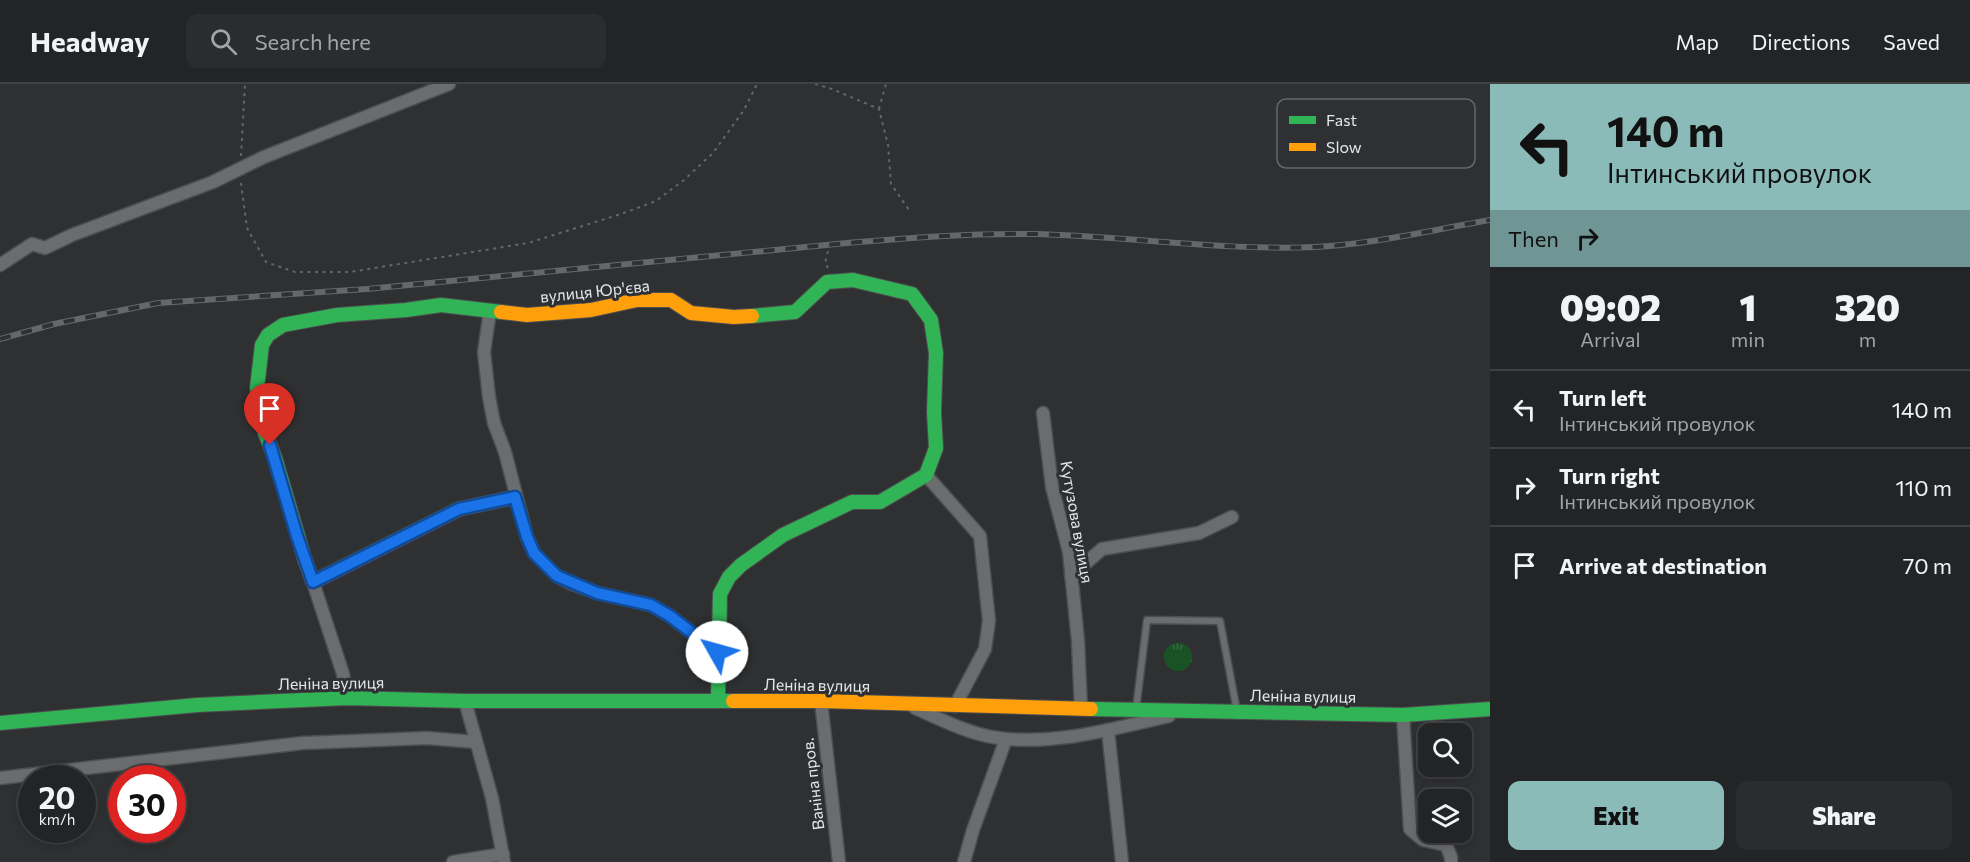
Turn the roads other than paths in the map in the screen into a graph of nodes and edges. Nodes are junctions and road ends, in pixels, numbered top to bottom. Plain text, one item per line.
1 (449, 84) edge
2 (0, 265) edge
3 (490, 311) junction
4 (1043, 413) dead end
5 (926, 475) junction
6 (515, 497) junction
7 (1233, 517) dead end
8 (1071, 576) junction
9 (313, 582) junction
10 (717, 652) junction
11 (347, 698) junction
12 (718, 700) junction
13 (465, 701) junction
14 (821, 701) junction
15 (906, 704) junction
16 (955, 706) junction
17 (1081, 709) junction
18 (1136, 709) junction
19 (1490, 709) edge
20 (1193, 711) junction
21 (1237, 711) junction
22 (1402, 715) junction
23 (0, 723) edge
24 (1108, 730) junction
25 (1006, 739) junction
26 (476, 742) junction
27 (0, 778) edge
28 (504, 858) edge
29 (453, 862) edge
30 (839, 862) edge
31 (964, 862) edge
32 (1122, 862) edge
33 (1451, 862) edge

1 - 2 street
3 - 5 street, вулиця Юр'єва
3 - 6 street
3 - 9 street, вулиця Юр'єва
4 - 8 street, Кутузова вулиця
5 - 10 street
5 - 16 street
6 - 9 street
6 - 10 street
7 - 8 street
8 - 17 street, Кутузова вулиця
9 - 11 street
10 - 12 street
11 - 13 street, Леніна вулиця
11 - 23 street, Леніна вулиця
12 - 13 street, Леніна вулиця
12 - 14 street, Леніна вулиця
13 - 26 street
14 - 15 street, Леніна вулиця
14 - 30 street, Ваніна пров.
15 - 16 street, Леніна вулиця
15 - 25 street
16 - 17 street, Леніна вулиця
17 - 18 street, Леніна вулиця
18 - 20 street, Леніна вулиця
18 - 21 lane
19 - 22 street, Леніна вулиця
20 - 21 street, Леніна вулиця
20 - 24 street
21 - 22 street, Леніна вулиця
22 - 33 street
24 - 25 street
24 - 32 street
25 - 31 street
26 - 27 street
26 - 28 street
28 - 29 street

